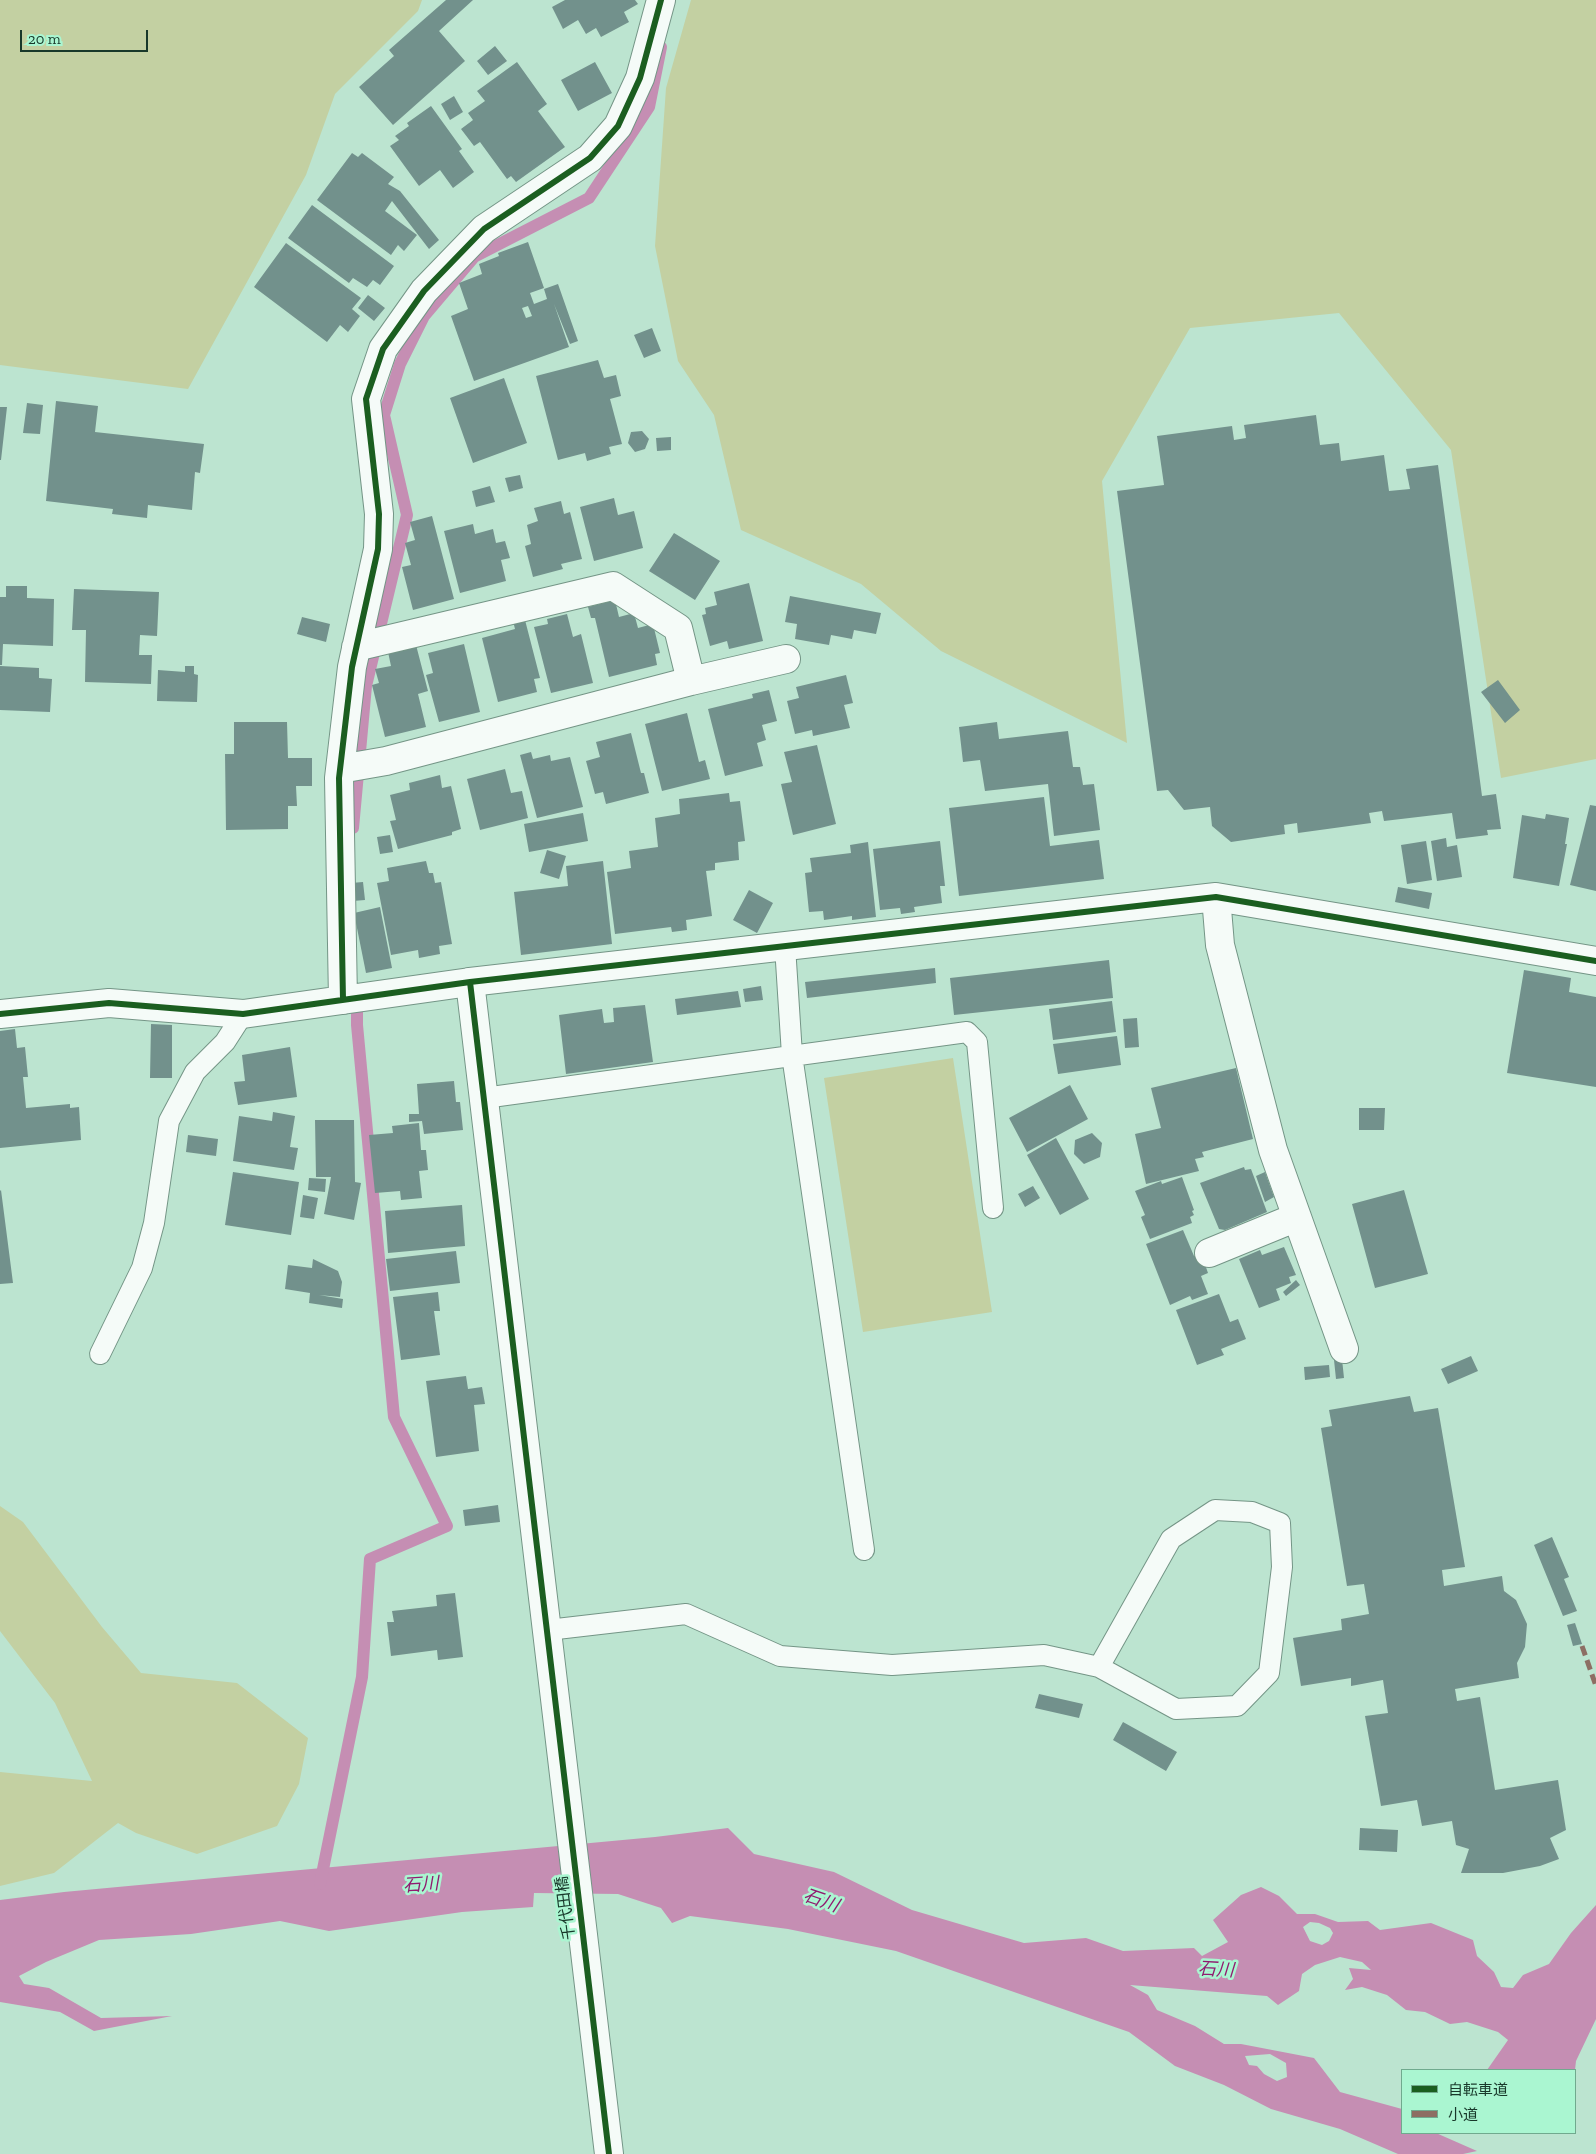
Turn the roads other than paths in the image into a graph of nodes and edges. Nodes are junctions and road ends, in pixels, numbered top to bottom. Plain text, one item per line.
1 (662, 0) edge
2 (356, 647) junction
3 (786, 659) dead end
4 (691, 681) junction
5 (340, 769) junction
6 (1216, 897) junction
7 (785, 946) junction
8 (1596, 961) edge
9 (470, 982) junction
10 (343, 1000) junction
11 (0, 1014) edge
12 (243, 1014) junction
13 (792, 1055) junction
14 (484, 1098) junction
15 (993, 1208) dead end
16 (1297, 1217) junction
17 (1209, 1253) dead end
18 (1344, 1349) dead end
19 (100, 1354) dead end
20 (864, 1550) dead end
21 (548, 1630) junction
22 (1099, 1667) junction
23 (609, 2154) edge

1 - 2 street
2 - 4 street
2 - 5 street
3 - 4 street
4 - 5 street
5 - 10 street
6 - 7 street
6 - 8 street
6 - 16 street
7 - 9 street
7 - 13 lane
9 - 10 street
9 - 14 street, 千代田橋
10 - 12 street
11 - 12 street
12 - 19 lane
13 - 14 lane
13 - 15 lane
13 - 20 lane
14 - 21 street, 千代田橋
16 - 17 street
16 - 18 street
21 - 22 lane
21 - 23 street, 千代田橋
22 - 22 lane

